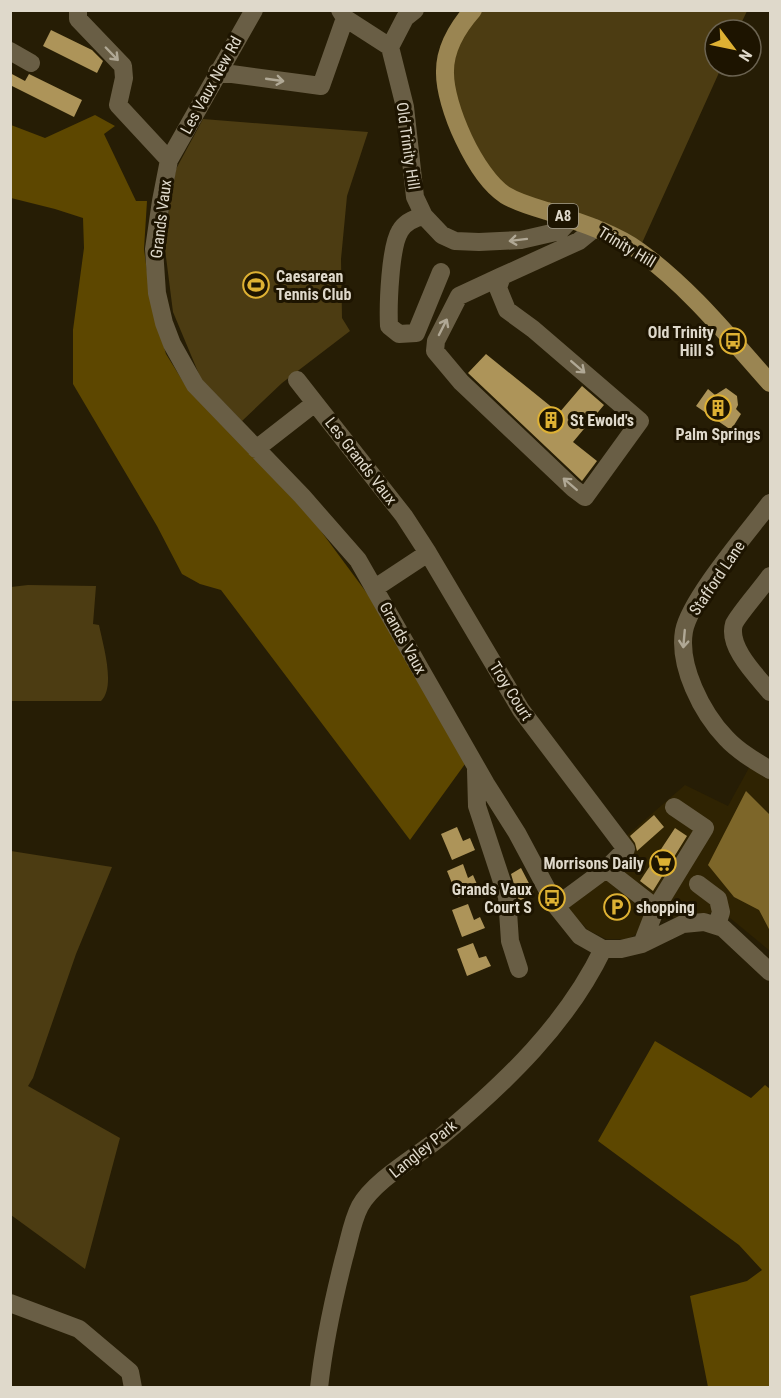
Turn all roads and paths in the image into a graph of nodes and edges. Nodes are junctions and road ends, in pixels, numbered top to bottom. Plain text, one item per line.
1 (254, 10) edge
2 (415, 10) edge
3 (473, 10) edge
4 (78, 11) edge
5 (343, 14) edge
6 (390, 47) junction
7 (10, 51) edge
8 (31, 63) dead end
9 (217, 72) junction
10 (169, 160) junction
11 (424, 216) junction
12 (571, 219) junction
13 (595, 228) junction
14 (441, 272) dead end
15 (502, 276) junction
16 (297, 380) dead end
17 (771, 383) edge
18 (315, 403) junction
19 (256, 449) junction
20 (771, 503) edge
21 (428, 553) junction
22 (771, 576) edge
23 (375, 588) junction
24 (771, 692) edge
25 (476, 767) junction
26 (771, 770) edge
27 (674, 807) dead end
28 (606, 869) junction
29 (698, 884) dead end
30 (556, 906) junction
31 (656, 908) junction
32 (717, 925) junction
33 (642, 944) junction
34 (603, 949) junction
35 (519, 969) dead end
36 (771, 972) edge
37 (10, 1303) edge
38 (132, 1380) edge
39 (318, 1388) edge

1 - 9 street, Les Vaux New Rd
2 - 6 street
3 - 12 main road, Trinity Hill / A8
4 -> 10 street
5 - 6 street
9 -> 5 street
6 - 11 street, Old Trinity Hill
7 - 8 street
9 - 10 street, Les Vaux New Rd
10 - 19 street, Grands Vaux
12 -> 11 street, Old Trinity Hill
11 - 14 street
12 - 13 main road, Trinity Hill / A8
13 - 15 street
13 - 17 main road, Trinity Hill / A8
15 -> 15 street
16 - 18 street
18 - 19 street, Les Grands Vaux
18 - 21 street, Les Grands Vaux
19 - 23 street, Grands Vaux
20 -> 26 street, Stafford Lane
21 - 23 street
21 - 28 street, Troy Court
22 - 24 street
23 - 25 street, Grands Vaux
25 - 30 street, Grands Vaux
25 - 35 street
27 - 31 street
28 - 30 street
28 - 31 street
29 - 32 street
30 - 34 street, Grands Vaux
31 - 33 street
32 - 33 street
32 - 36 street
33 - 34 street
34 - 39 street, Langley Park
37 - 38 street

